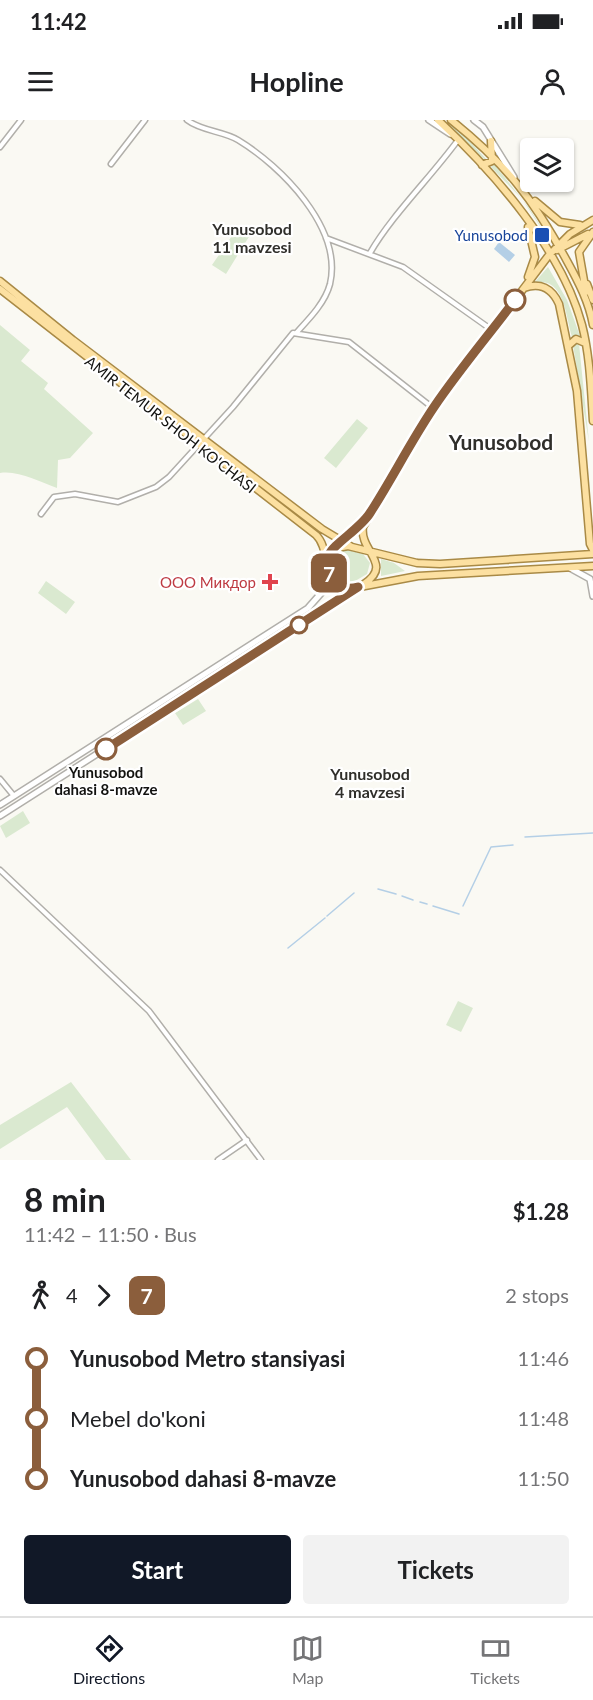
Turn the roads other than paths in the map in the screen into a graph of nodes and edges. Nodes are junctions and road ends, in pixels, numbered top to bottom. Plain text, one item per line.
1 (21, 120) edge
2 (145, 120) edge
3 (187, 120) edge
4 (429, 120) edge
5 (438, 120) edge
6 (451, 120) edge
7 (474, 120) edge
8 (458, 140) junction
9 (491, 141) junction
10 (0, 147) edge
11 (492, 155) junction
12 (111, 164) dead end
13 (482, 165) junction
14 (515, 179) junction
15 (528, 195) junction
16 (525, 218) junction
17 (593, 220) edge
18 (584, 225) junction
19 (593, 232) edge
20 (325, 237) junction
21 (559, 247) junction
22 (370, 253) junction
23 (549, 255) junction
24 (580, 264) junction
25 (0, 281) edge
26 (0, 289) edge
27 (523, 289) junction
28 (593, 300) edge
29 (589, 308) junction
30 (593, 316) edge
31 (593, 324) edge
32 (492, 330) junction
33 (296, 334) junction
34 (585, 343) junction
35 (568, 347) junction
36 (434, 408) junction
37 (593, 421) edge
38 (202, 438) junction
39 (196, 444) junction
40 (41, 514) dead end
41 (369, 515) junction
42 (341, 541) junction
43 (352, 547) junction
44 (372, 552) junction
45 (593, 552) edge
46 (329, 554) junction
47 (522, 559) junction
48 (593, 566) edge
49 (327, 567) junction
50 (570, 568) junction
51 (522, 570) junction
52 (358, 587) junction
53 (593, 596) edge
54 (275, 629) junction
55 (280, 637) junction
56 (42, 778) junction
57 (0, 779) edge
58 (47, 786) junction
59 (14, 796) junction
60 (0, 805) edge
61 (0, 816) edge
62 (0, 870) edge
63 (247, 1140) junction
64 (218, 1160) edge
65 (261, 1160) edge

1 - 10 street
2 - 12 street
3 - 20 street
4 - 8 main road
5 - 8 main road
6 - 11 main road
7 - 9 main road
8 - 13 main road
8 - 22 street
9 - 11 main road
9 - 14 main road
11 - 13 main road
11 - 14 main road
13 - 16 main road
14 - 15 main road
15 - 18 main road
15 - 21 main road
16 - 23 main road
16 - 27 main road
17 - 18 main road
18 - 21 main road
19 - 21 main road
19 - 24 main road
20 - 22 street
20 - 33 street
21 - 23 main road
21 - 29 main road
22 - 32 street
23 - 27 main road
23 - 34 main road
24 - 28 main road
24 - 29 main road
25 - 38 main road, AMIR TEMUR SHOH KO'CHASI
26 - 39 main road, AMIR TEMUR SHOH KO'CHASI
27 - 32 main road
27 - 35 main road
29 - 30 main road
29 - 31 main road
32 - 36 main road
33 - 36 street
33 - 38 street
34 - 35 main road
34 - 37 main road
35 - 45 main road
36 - 41 main road
38 - 39 street
38 - 42 main road, AMIR TEMUR SHOH KO'CHASI
39 - 40 street
39 - 49 main road, AMIR TEMUR SHOH KO'CHASI
41 - 42 main road
41 - 44 main road
42 - 43 main road, AMIR TEMUR SHOH KO'CHASI
42 - 46 main road
43 - 44 main road, AMIR TEMUR SHOH KO'CHASI
43 - 46 main road
44 - 47 main road, AMIR TEMUR SHOH KO'CHASI
44 - 52 main road
45 - 47 main road, AMIR TEMUR SHOH KO'CHASI
46 - 49 main road
47 - 51 main road
48 - 50 main road, AMIR TEMUR SHOH KO'CHASI
49 - 52 main road, AMIR TEMUR SHOH KO'CHASI
49 - 54 main road
50 - 51 main road, AMIR TEMUR SHOH KO'CHASI
50 - 53 main road
51 - 52 main road, AMIR TEMUR SHOH KO'CHASI
52 - 55 main road
54 - 55 main road
54 - 56 main road
55 - 58 main road
56 - 58 main road
56 - 59 main road
57 - 59 street
58 - 61 main road
59 - 60 main road
62 - 63 street
63 - 64 street
63 - 65 street

